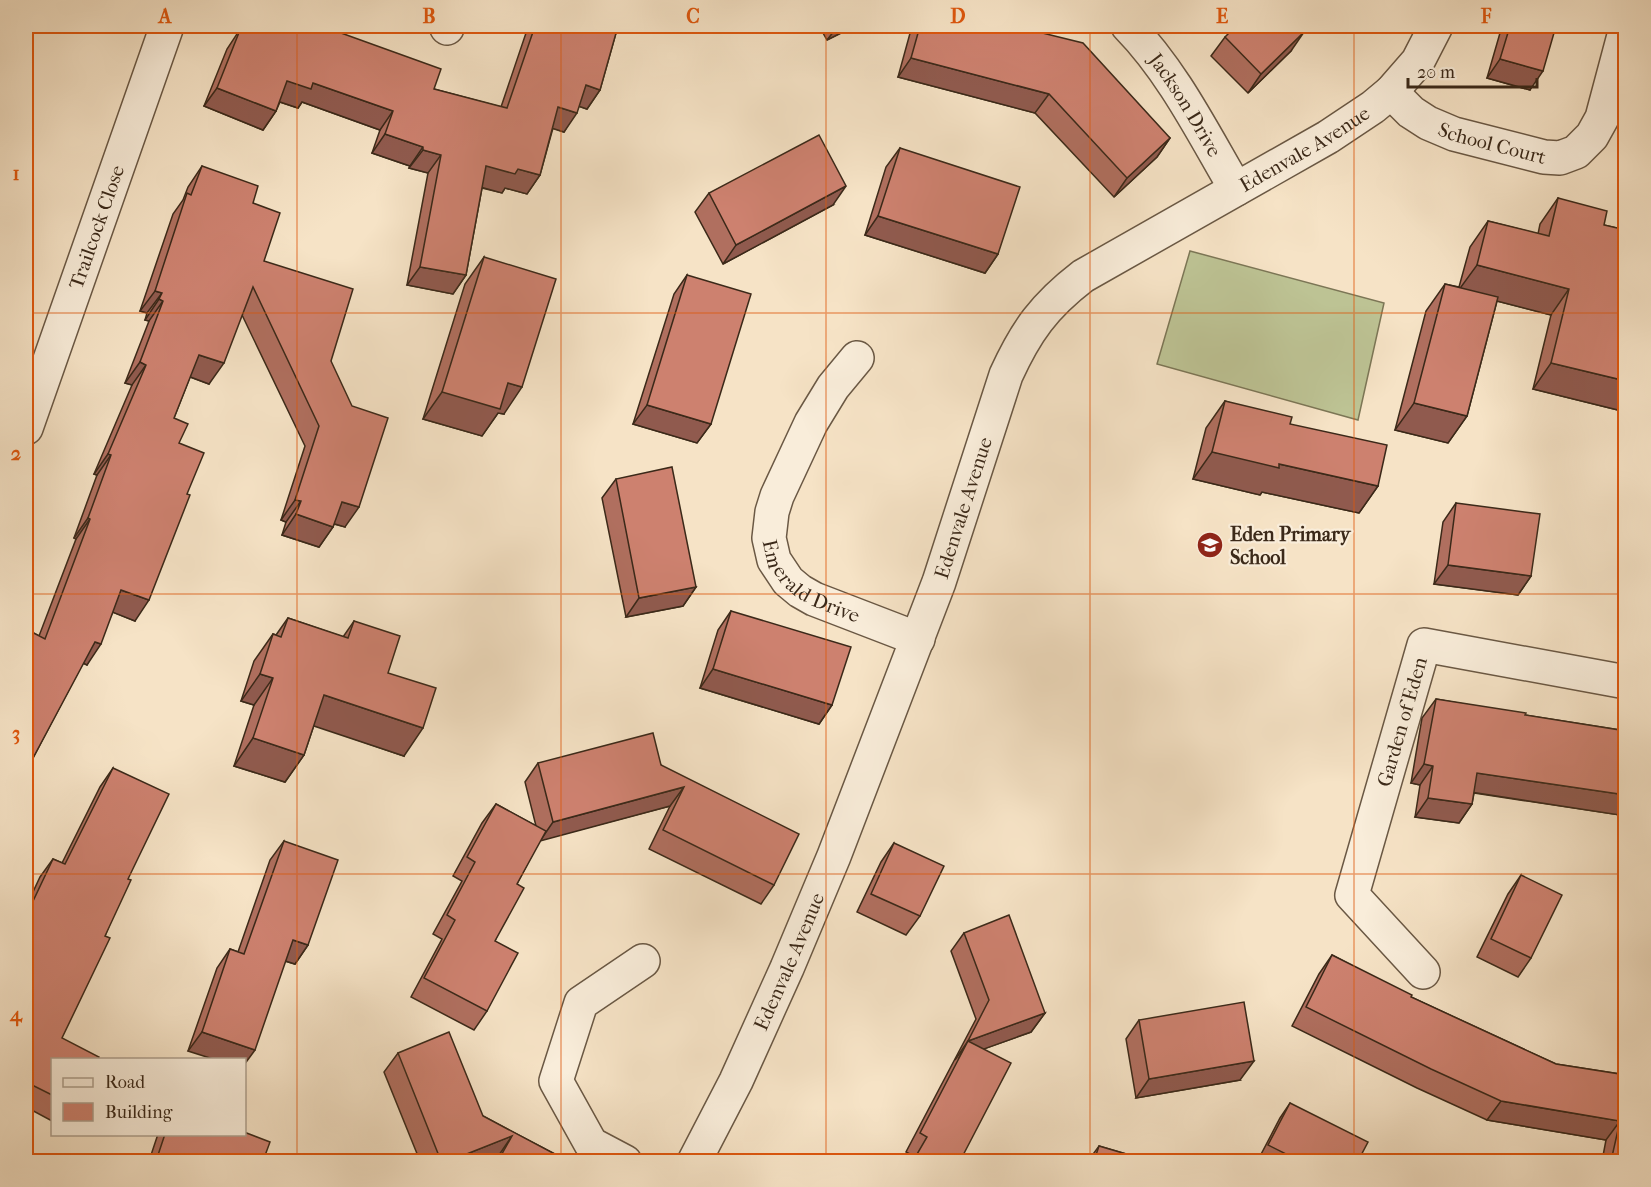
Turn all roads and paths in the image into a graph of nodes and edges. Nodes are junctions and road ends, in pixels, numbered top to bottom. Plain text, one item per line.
1 (167, 26) edge
2 (1128, 26) edge
3 (1436, 26) edge
4 (1626, 27) edge
5 (1391, 92) junction
6 (1236, 189) junction
7 (856, 358) dead end
8 (26, 428) edge
9 (918, 639) junction
10 (1626, 681) edge
11 (643, 961) dead end
12 (1423, 972) dead end
13 (625, 1161) edge
14 (694, 1161) edge

1 - 8 street, Trailcock Close
2 - 6 street, Jackson Drive
3 - 5 street, Edenvale Avenue
4 - 5 street, School Court
5 - 6 street, Edenvale Avenue
6 - 9 street, Edenvale Avenue
7 - 9 street, Emerald Drive
9 - 14 street, Edenvale Avenue
10 - 12 street, Garden of Eden
11 - 13 street

